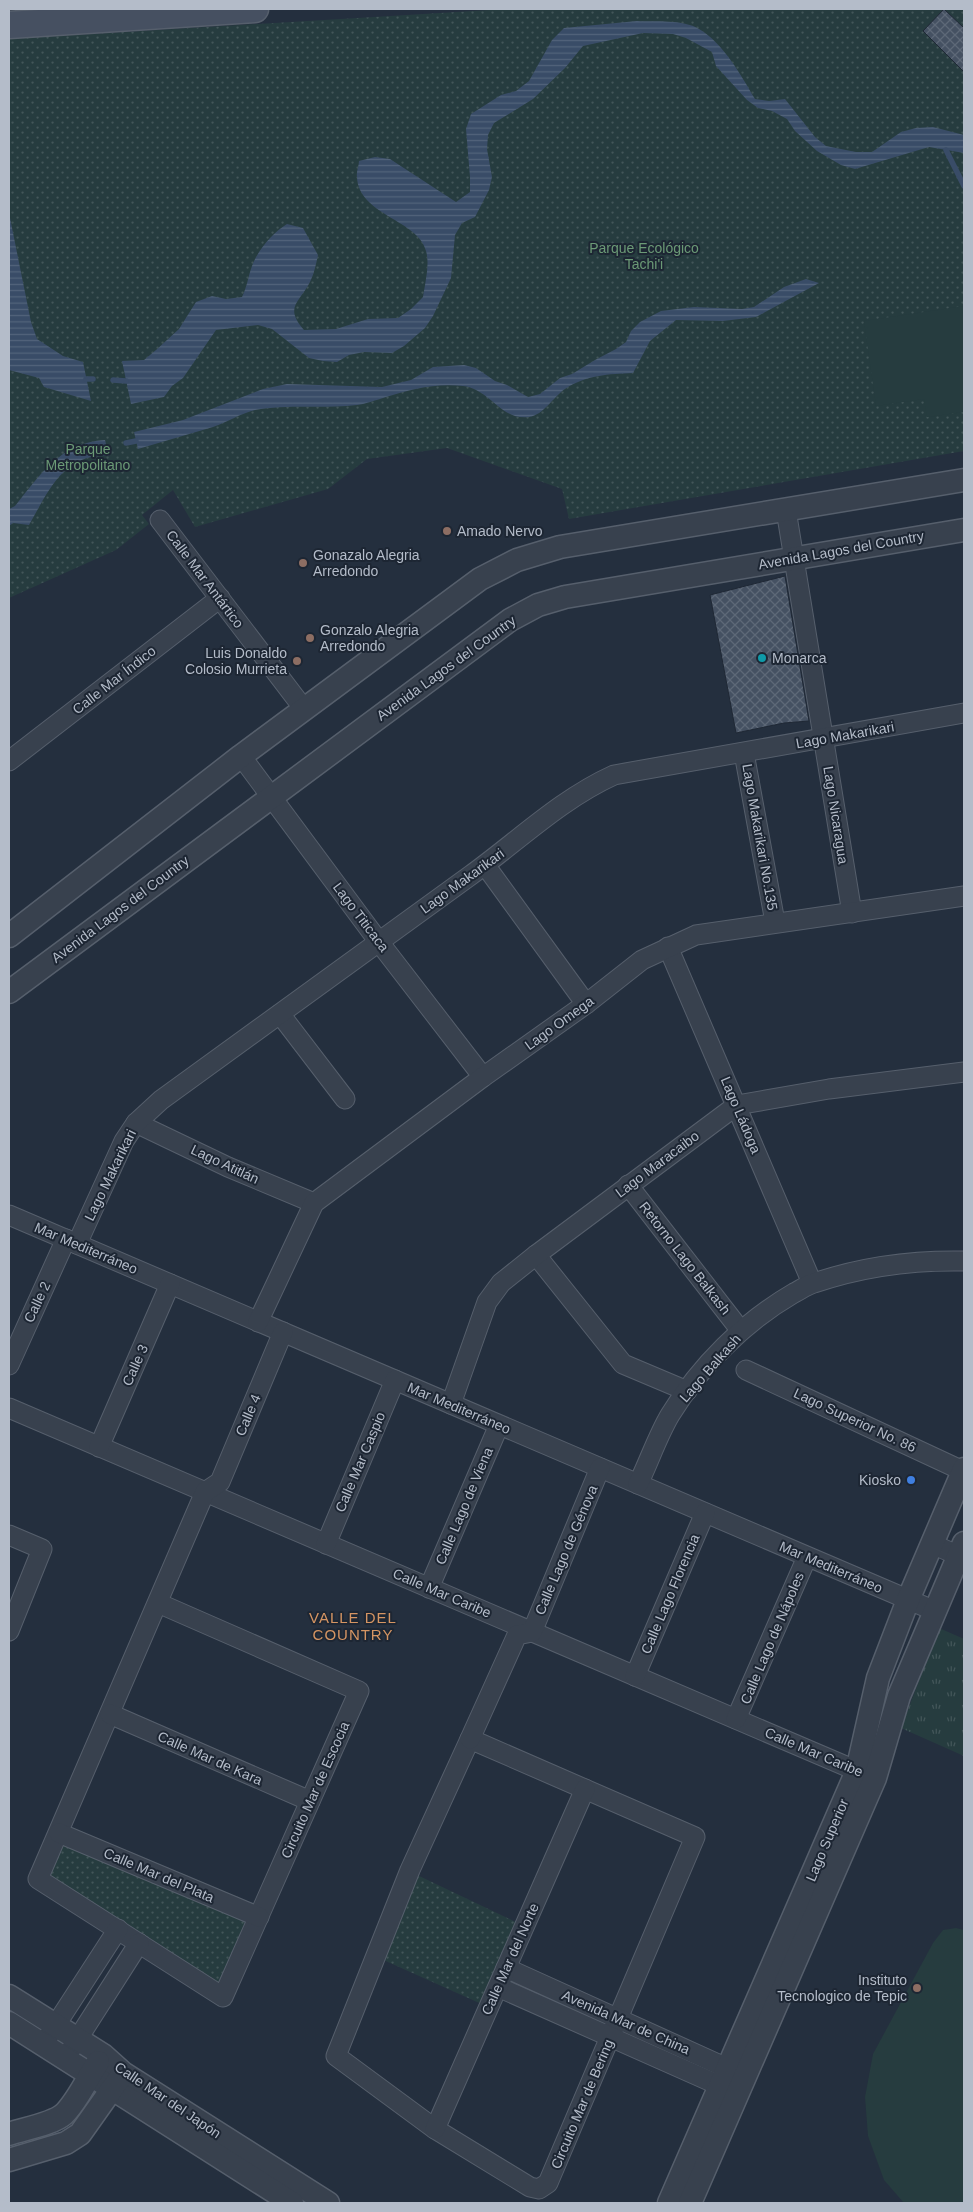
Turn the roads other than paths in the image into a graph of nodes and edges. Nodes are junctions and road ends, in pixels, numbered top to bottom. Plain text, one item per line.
1 (255, 9) edge
2 (16, 19) edge
3 (964, 480) edge
4 (786, 510) junction
5 (160, 520) dead end
6 (964, 530) edge
7 (794, 558) junction
8 (220, 598) junction
9 (304, 709) junction
10 (964, 713) edge
11 (824, 739) junction
12 (744, 753) junction
13 (241, 756) junction
14 (9, 761) edge
15 (270, 796) junction
16 (485, 865) junction
17 (964, 896) edge
18 (852, 913) junction
19 (775, 922) junction
20 (9, 936) edge
21 (379, 942) junction
22 (668, 947) junction
23 (9, 992) edge
24 (586, 1004) junction
25 (280, 1014) junction
26 (964, 1072) edge
27 (483, 1077) junction
28 (345, 1099) dead end
29 (737, 1105) junction
30 (136, 1122) junction
31 (628, 1185) junction
32 (314, 1203) junction
33 (9, 1215) edge
34 (72, 1242) junction
35 (536, 1255) junction
36 (964, 1262) edge
37 (812, 1283) junction
38 (170, 1284) junction
39 (258, 1322) junction
40 (742, 1331) junction
41 (283, 1332) junction
42 (9, 1365) edge
43 (746, 1370) dead end
44 (395, 1380) junction
45 (687, 1391) junction
46 (451, 1404) junction
47 (9, 1408) edge
48 (499, 1425) junction
49 (99, 1447) junction
50 (600, 1468) junction
51 (964, 1470) edge
52 (638, 1484) junction
53 (205, 1492) junction
54 (705, 1513) junction
55 (9, 1535) edge
56 (326, 1544) junction
57 (932, 1544) junction
58 (962, 1552) edge
59 (807, 1557) junction
60 (429, 1588) junction
61 (908, 1600) junction
62 (158, 1604) junction
63 (935, 1611) junction
64 (9, 1631) edge
65 (532, 1632) junction
66 (635, 1676) junction
67 (110, 1714) junction
68 (736, 1719) junction
69 (470, 1739) junction
70 (866, 1775) junction
71 (585, 1788) junction
72 (310, 1801) junction
73 (59, 1832) junction
74 (259, 1917) junction
75 (118, 1929) junction
76 (139, 1943) junction
77 (506, 1968) junction
78 (498, 1987) junction
79 (9, 1996) edge
80 (618, 2019) junction
81 (9, 2023) edge
82 (56, 2025) junction
83 (609, 2037) junction
84 (77, 2038) junction
85 (43, 2044) junction
86 (103, 2055) junction
87 (65, 2059) junction
88 (90, 2075) junction
89 (733, 2081) junction
90 (118, 2082) junction
91 (435, 2129) junction
92 (9, 2134) edge
93 (9, 2160) edge
94 (292, 2203) edge
95 (328, 2203) edge
96 (669, 2203) edge
97 (690, 2203) edge

1 - 2 main road
3 - 4 street
4 - 7 street, Lago Nicaragua
4 - 9 street
5 - 8 street, Calle Mar Antártico
6 - 7 street, Avenida Lagos del Country
7 - 11 street, Lago Nicaragua
7 - 15 street, Avenida Lagos del Country
8 - 9 street, Calle Mar Antártico
8 - 14 street, Calle Mar Índico
9 - 13 street
10 - 11 street, Lago Makarikari
11 - 12 street, Lago Makarikari
11 - 18 street, Lago Nicaragua
12 - 16 street, Lago Makarikari
12 - 19 street, Lago Makarikari No.135
13 - 15 street, Lago Titicaca
13 - 20 street
15 - 21 street, Lago Titicaca
15 - 23 street, Avenida Lagos del Country
16 - 21 street, Lago Makarikari
16 - 24 street
17 - 18 street, Lago Omega
18 - 19 street, Lago Omega
19 - 22 street, Lago Omega
21 - 25 street, Lago Makarikari
21 - 27 street, Lago Titicaca
22 - 24 street, Lago Omega
22 - 29 street, Lago Ládoga
24 - 27 street, Lago Omega
25 - 28 street
25 - 30 street, Lago Makarikari
26 - 29 street, Lago Maracaibo
27 - 32 street, Lago Omega
29 - 31 street, Lago Maracaibo
29 - 37 street, Lago Ládoga
30 - 32 street, Lago Atitlán
30 - 34 street, Lago Makarikari
31 - 35 street, Lago Maracaibo
31 - 40 street, Retorno Lago Balkash
32 - 39 street, Lago Omega
33 - 34 street, Mar Mediterráneo
34 - 38 street, Mar Mediterráneo
34 - 42 street, Calle 2
35 - 45 street
35 - 46 street, Lago Maracaibo
36 - 37 street, Lago Balkash
37 - 40 street, Lago Balkash
38 - 39 street, Mar Mediterráneo
38 - 49 street, Calle 3
39 - 41 street, Mar Mediterráneo
40 - 45 street, Lago Balkash
41 - 44 street, Mar Mediterráneo
41 - 53 street, Calle 4
43 - 51 street, Lago Superior No. 86
44 - 46 street, Mar Mediterráneo
44 - 56 street, Calle Mar Caspio
45 - 52 street, Lago Balkash
46 - 48 street, Mar Mediterráneo
47 - 49 street, Calle Mar Caribe
48 - 50 street, Mar Mediterráneo
48 - 60 street, Calle Lago de Viena
49 - 53 street, Calle Mar Caribe
50 - 52 street, Mar Mediterráneo
50 - 65 street, Calle Lago de Génova
51 - 57 street, Lago Superior
52 - 54 street, Mar Mediterráneo
53 - 56 street, Calle Mar Caribe
53 - 62 street, Circuito Mar de Escocia
54 - 59 street, Mar Mediterráneo
54 - 66 street, Calle Lago Florencia
55 - 64 street
56 - 60 street, Calle Mar Caribe
57 - 58 street
57 - 61 street, Lago Superior
58 - 63 street, Lago Superior
59 - 61 street, Mar Mediterráneo
59 - 68 street, Calle Lago de Nápoles
60 - 65 street, Calle Mar Caribe
61 - 63 street, Mar Mediterráneo
61 - 70 street, Lago Superior
62 - 67 street, Circuito Mar de Escocia
62 - 72 street, Circuito Mar de Escocia
63 - 70 street, Lago Superior
65 - 66 street, Calle Mar Caribe
65 - 69 street, Circuito Mar de Bering
66 - 68 street, Calle Mar Caribe
67 - 72 street, Calle Mar de Kara
67 - 73 street, Circuito Mar de Escocia
68 - 70 street, Calle Mar Caribe
69 - 71 street, Circuito Mar de Bering
69 - 91 street, Circuito Mar de Bering
70 - 89 street, Lago Superior
71 - 77 street, Calle Mar del Norte
71 - 80 street, Circuito Mar de Bering
72 - 74 street, Circuito Mar de Escocia
73 - 74 street, Calle Mar del Plata
73 - 75 street, Circuito Mar de Escocia
74 - 76 street, Circuito Mar de Escocia
75 - 76 street, Circuito Mar de Escocia
75 - 82 street
76 - 84 street
77 - 78 street, Calle Mar del Norte
77 - 80 street, Avenida Mar de China
78 - 83 street, Avenida Mar de China
78 - 91 street, Calle Mar del Norte
79 - 82 street, Calle Mar del Japón
80 - 83 street, Circuito Mar de Bering
80 - 89 street, Avenida Mar de China
81 - 85 street, Calle Mar del Japón
82 - 84 street, Calle Mar del Japón
82 - 85 street
83 - 89 street, Avenida Mar de China
83 - 91 street, Circuito Mar de Bering
84 - 86 street, Calle Mar del Japón
84 - 87 street
85 - 87 street, Calle Mar del Japón
86 - 88 street
86 - 90 street, Calle Mar del Japón
87 - 88 street, Calle Mar del Japón
88 - 90 street, Calle Mar del Japón
88 - 92 street
89 - 96 street, Lago Superior
89 - 97 street, Lago Superior
90 - 93 street
90 - 94 street, Calle Mar del Japón
90 - 95 street, Calle Mar del Japón

